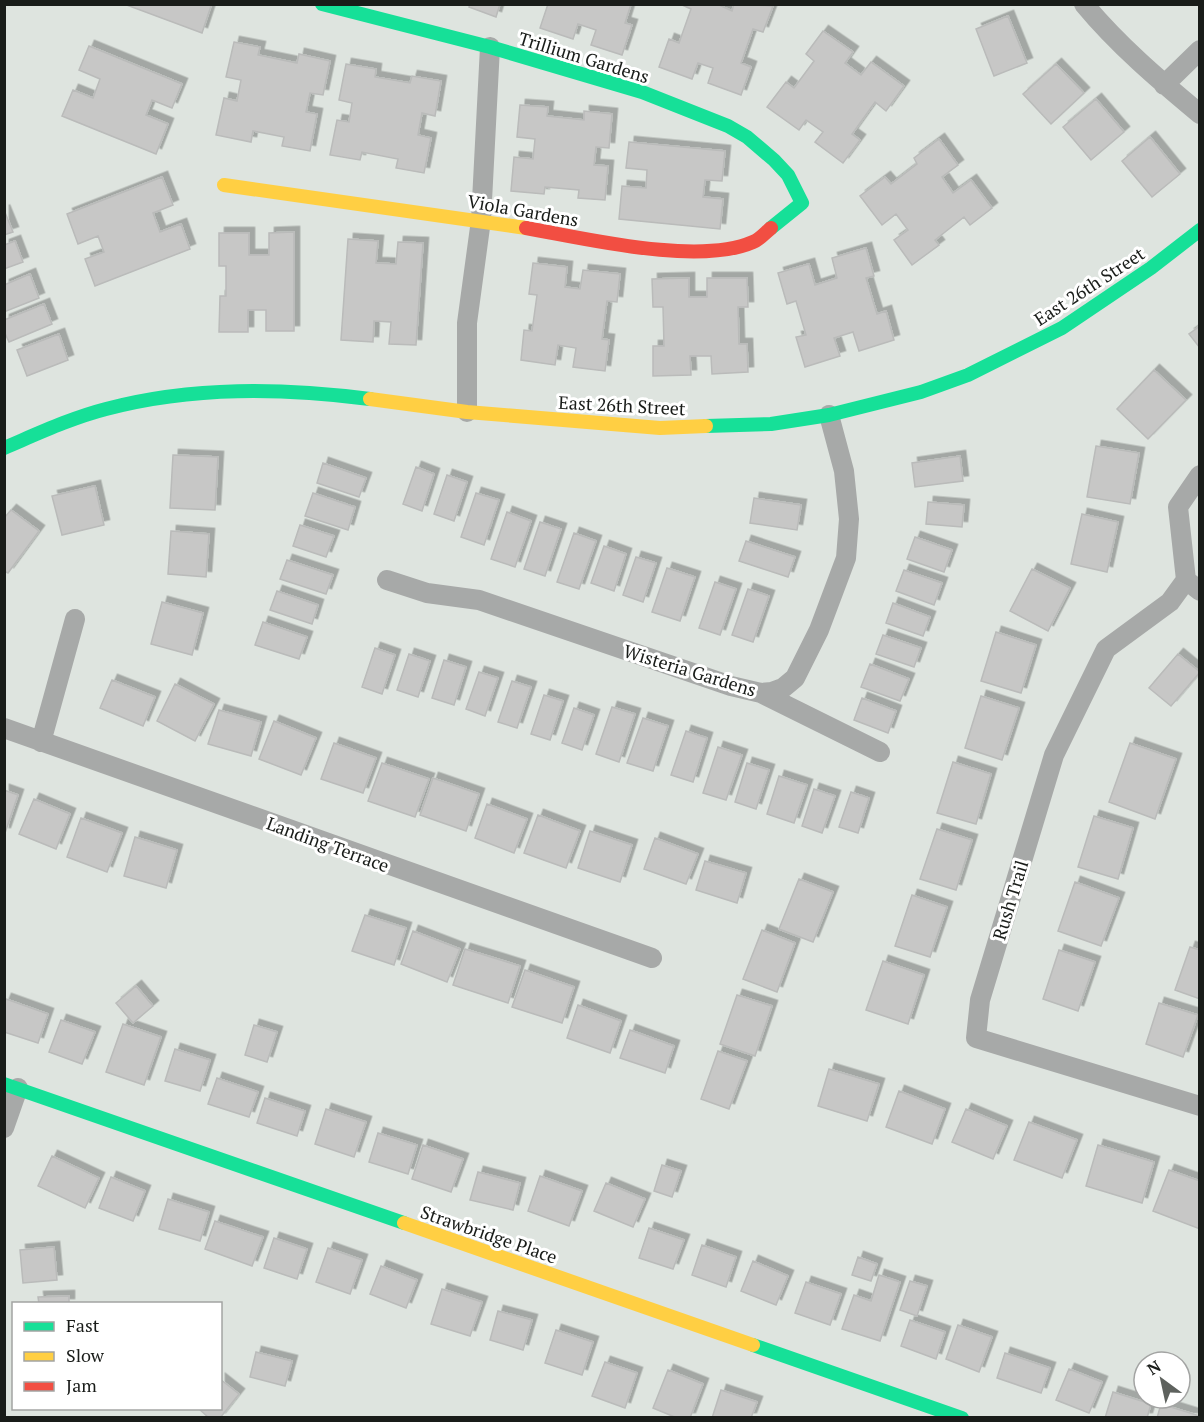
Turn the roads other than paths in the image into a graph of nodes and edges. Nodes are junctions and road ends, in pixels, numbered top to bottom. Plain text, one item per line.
1 (322, 4) edge
2 (1084, 4) edge
3 (490, 47) junction
4 (1200, 50) edge
5 (1164, 85) junction
6 (1200, 114) edge
7 (224, 185) dead end
8 (802, 203) joint
9 (481, 220) junction
10 (1200, 230) edge
11 (467, 412) junction
12 (829, 415) junction
13 (6, 442) edge
14 (1200, 475) edge
15 (387, 580) dead end
16 (1193, 586) edge
17 (75, 619) dead end
18 (761, 693) junction
19 (4, 728) edge
20 (41, 742) junction
21 (880, 752) dead end
22 (652, 958) dead end
23 (11, 1086) edge
24 (1200, 1106) edge
25 (4, 1128) edge
26 (917, 1410) edge
27 (963, 1418) edge

1 - 3 street, Trillium Gardens
2 - 5 street
3 - 8 street, Trillium Gardens
3 - 9 street
4 - 5 street
5 - 6 street
7 - 9 street, Viola Gardens
8 - 9 street, Viola Gardens
9 - 11 street
10 - 12 street, East 26th Street
11 - 12 street, East 26th Street
11 - 13 street, East 26th Street
12 - 18 street, Wisteria Gardens
14 - 16 street
15 - 18 street, Wisteria Gardens
16 - 24 street, Rush Trail
17 - 20 street
18 - 21 street
19 - 20 street, Landing Terrace
20 - 22 street, Landing Terrace
23 - 25 street
23 - 26 street, Strawbridge Place
26 - 27 street, Strawbridge Place

